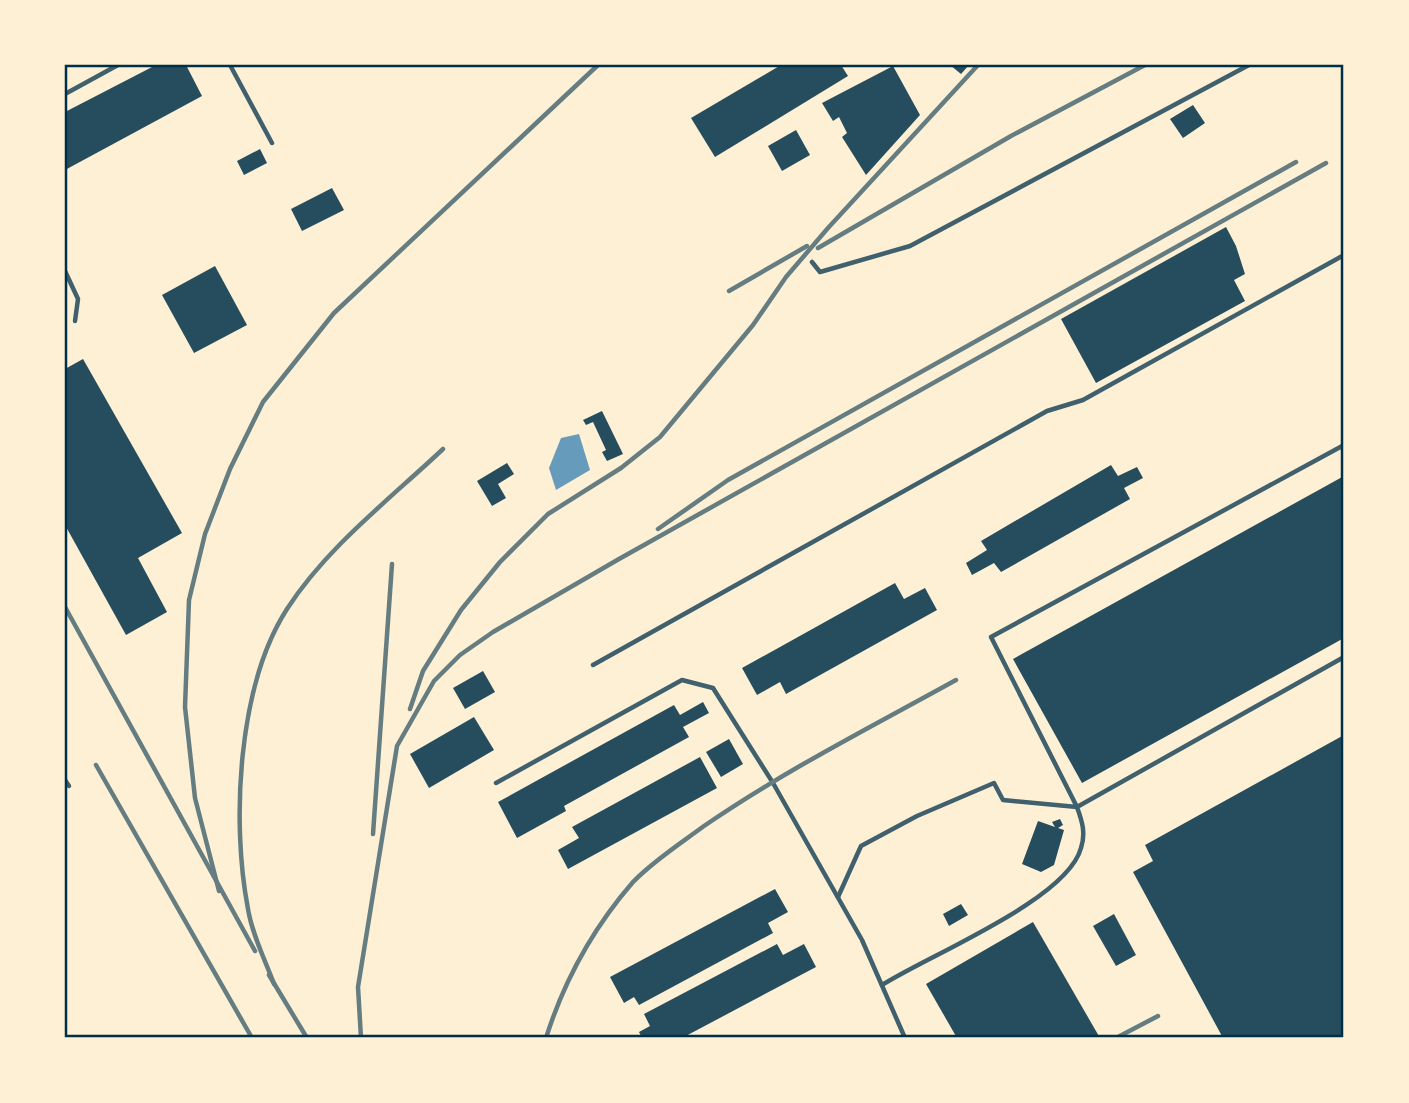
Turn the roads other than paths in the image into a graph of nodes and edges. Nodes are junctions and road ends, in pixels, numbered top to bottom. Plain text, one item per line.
1 (118, 65) edge
2 (230, 65) edge
3 (1249, 65) edge
4 (65, 94) edge
5 (272, 143) dead end
6 (1344, 256) edge
7 (812, 262) dead end
8 (65, 271) edge
9 (75, 321) dead end
10 (1344, 445) edge
11 (1344, 657) edge
12 (593, 665) dead end
13 (65, 780) edge
14 (496, 783) dead end
15 (69, 786) dead end
16 (1077, 807) junction
17 (838, 897) junction
18 (882, 985) junction
19 (905, 1038) edge

1 - 4 lane
2 - 5 lane
3 - 7 lane
6 - 12 lane
8 - 9 lane
10 - 16 lane
11 - 16 lane
13 - 15 lane
14 - 17 lane
16 - 17 lane
16 - 18 lane
17 - 18 lane
18 - 19 lane

